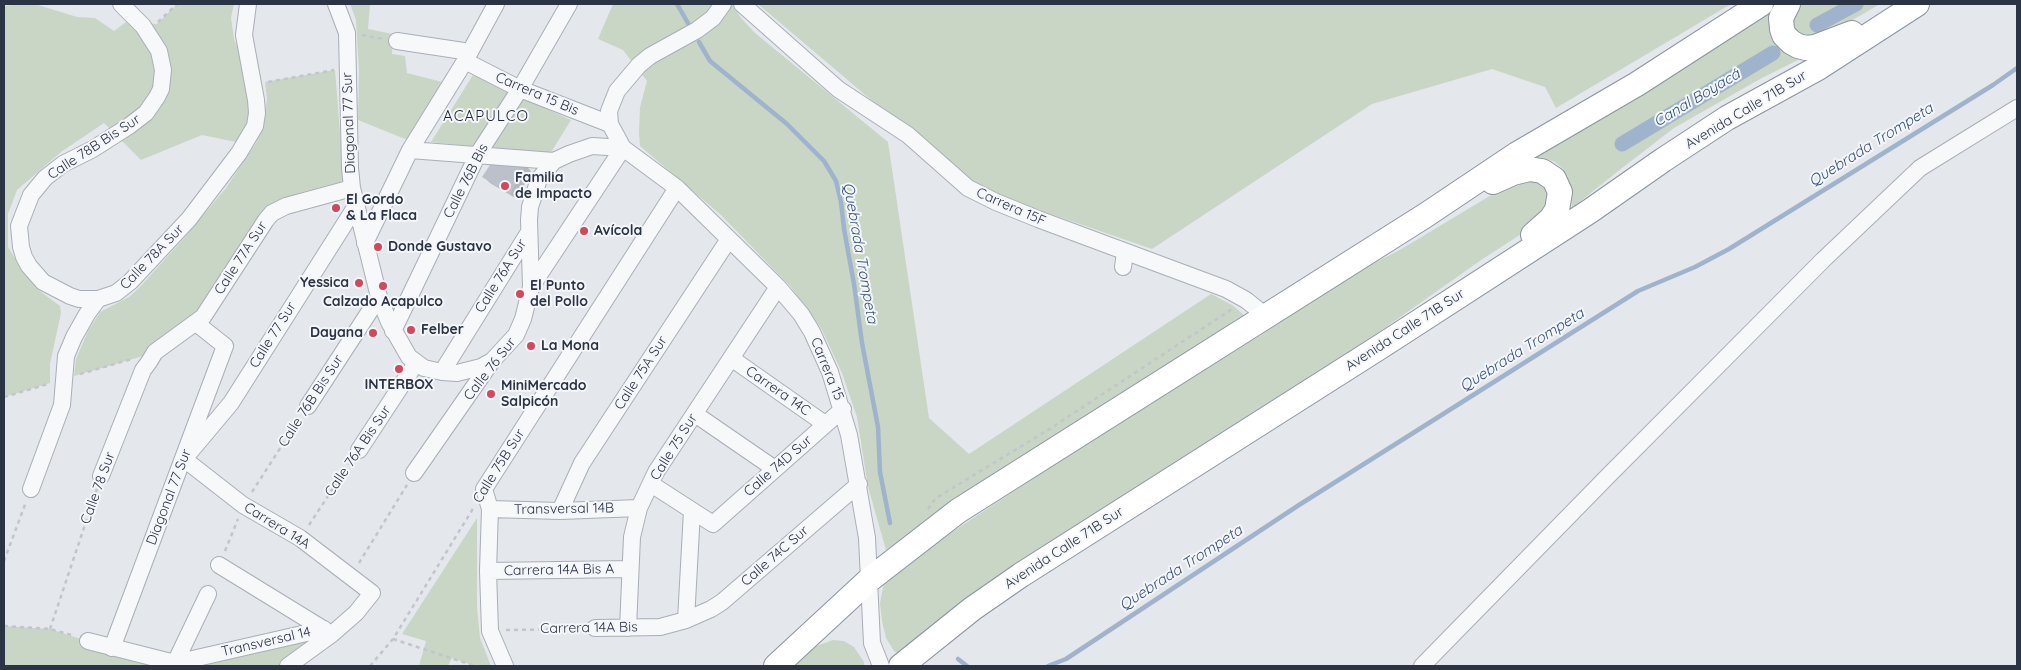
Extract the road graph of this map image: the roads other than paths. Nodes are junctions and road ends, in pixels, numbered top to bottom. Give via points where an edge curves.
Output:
1 (121, 4) edge
2 (248, 4) edge
3 (336, 4) edge
4 (496, 4) edge
5 (569, 4) edge
6 (723, 4) edge
7 (742, 4) edge
8 (1761, 4) edge
9 (1788, 4) edge
10 (1915, 5) edge
11 (397, 41) road end
12 (467, 57) junction
13 (520, 89) junction
14 (2017, 108) edge
15 (610, 124) junction
16 (623, 148) junction
17 (410, 150) junction
18 (478, 154) junction
19 (554, 160) junction
20 (352, 188) junction
21 (677, 188) junction
22 (356, 206) junction
23 (1426, 214) junction
24 (529, 232) junction
25 (730, 239) junction
26 (365, 243) junction
27 (531, 287) junction
28 (778, 287) junction
29 (1460, 294) junction
30 (379, 297) junction
31 (98, 299) junction
32 (1266, 316) junction
33 (196, 323) junction
34 (393, 331) junction
35 (155, 352) joint
36 (731, 358) junction
37 (492, 361) junction
38 (416, 363) junction
39 (442, 372) junction
40 (308, 406) road end
41 (843, 409) junction
42 (695, 414) junction
43 (825, 424) junction
44 (359, 450) road end
45 (184, 459) junction
46 (775, 469) junction
47 (414, 473) road end
48 (101, 476) road end
49 (651, 484) junction
50 (859, 484) junction
51 (31, 489) road end
52 (639, 508) junction
53 (490, 509) junction
54 (692, 511) junction
55 (560, 512) junction
56 (219, 565) dead end
57 (630, 569) junction
58 (488, 570) junction
59 (870, 580) junction
60 (208, 594) dead end
61 (686, 620) junction
62 (595, 628) road end
63 (628, 628) junction
64 (328, 632) junction
65 (88, 640) road end
66 (112, 648) junction
67 (175, 663) junction
68 (288, 666) edge
69 (505, 666) edge
70 (776, 666) edge
71 (882, 666) edge
72 (901, 666) edge
73 (1422, 666) edge

1 - 31 street, Calle 78B Bis Sur via 147,32 159,52 163,70 161,89 146,113 46,178 31,195 19,226 21,247 36,274 52,288 70,296
2 - 31 street, Calle 78A Sur via 244,35 254,84 255,126 190,219 130,282 116,293
3 - 20 street, Diagonal 77 Sur via 346,33
4 - 12 street
5 - 13 street, Calle 76B Bis
6 - 15 street via 713,18 697,30 639,65 617,91 609,111
7 - 32 street, Carrera 15F via 838,89 908,135 968,188 1124,259 1226,289
8 - 23 highway via 1637,84 1524,149
9 - 10 highway via 1781,18 1784,35 1806,48 1822,45
10 - 29 highway, Avenida Calle 71B Sur via 1818,68 1727,118
11 - 12 street, Carrera 15 Bis
12 - 13 street, Carrera 15 Bis
12 - 17 street
13 - 15 street, Carrera 15 Bis
13 - 18 street, Calle 76B Bis
14 - 73 street via 1920,168 1906,181 1608,475
15 - 16 street
16 - 19 street via 592,146
16 - 21 street, Carrera 15
16 - 27 street, Calle 76 Sur
17 - 18 street
17 - 26 street
18 - 19 street
18 - 34 street, Calle 76B Bis
19 - 24 street, Calle 76A Sur via 539,179 534,193
20 - 22 street, Diagonal 77 Sur
20 - 33 street, Calle 77A Sur via 272,213
21 - 25 street, Carrera 15
21 - 53 street, Calle 75B Sur via 484,489
22 - 26 street, Diagonal 77 Sur
22 - 45 street, Calle 77 Sur via 231,403
23 - 29 highway via 1513,173 1529,169 1549,174 1558,186 1560,200 1551,219
23 - 32 highway
24 - 27 street
24 - 39 street, Calle 76A Sur
25 - 28 street, Carrera 15
25 - 55 street, Calle 75A Sur via 582,463
26 - 30 street, Diagonal 77 Sur
27 - 37 street, Calle 76 Sur via 516,335
28 - 36 street, Calle 75 Sur
28 - 41 street, Carrera 15 via 812,332
29 - 72 highway, Avenida Calle 71B Sur via 1021,575 965,614
30 - 34 street, Diagonal 77 Sur
30 - 40 street, Calle 76B Bis Sur
31 - 51 street via 74,336 66,356 62,405
32 - 59 highway via 958,511
33 - 35 street, Calle 77A Sur
33 - 45 street, Diagonal 77 Sur via 225,346
34 - 38 street, Diagonal 77 Sur
35 - 48 street, Calle 78 Sur via 143,370
36 - 42 street, Calle 75 Sur
36 - 43 street, Carrera 14C
37 - 39 street via 468,371
37 - 47 street, Calle 76 Sur
38 - 39 street
38 - 44 street, Calle 76A Bis Sur
41 - 43 street, Calle 74D Sur
41 - 50 street, Carrera 15
42 - 46 street
42 - 49 street, Calle 75 Sur
43 - 46 street, Calle 74D Sur
45 - 64 street, Carrera 14A via 243,505 300,538 372,592 356,613
45 - 66 street, Diagonal 77 Sur
46 - 54 street, Calle 74D Sur via 713,524
49 - 52 street, Calle 75 Sur
49 - 54 street
50 - 59 street, Carrera 15
50 - 61 street, Calle 74C Sur via 722,602
52 - 55 street, Transversal 14B
52 - 57 street, Calle 75 Sur via 632,537
53 - 55 street, Transversal 14B
53 - 58 street
54 - 61 street
56 - 64 street
57 - 58 street, Carrera 14A Bis A
57 - 63 street, Calle 75 Sur
58 - 69 street via 490,631
59 - 70 highway
59 - 71 street, Carrera 15 via 872,643
60 - 67 street
61 - 63 street, Carrera 14A Bis via 660,627
62 - 63 street, Carrera 14A Bis
64 - 67 street, Transversal 14
64 - 68 street
65 - 66 street, Transversal 14
66 - 67 street, Transversal 14

